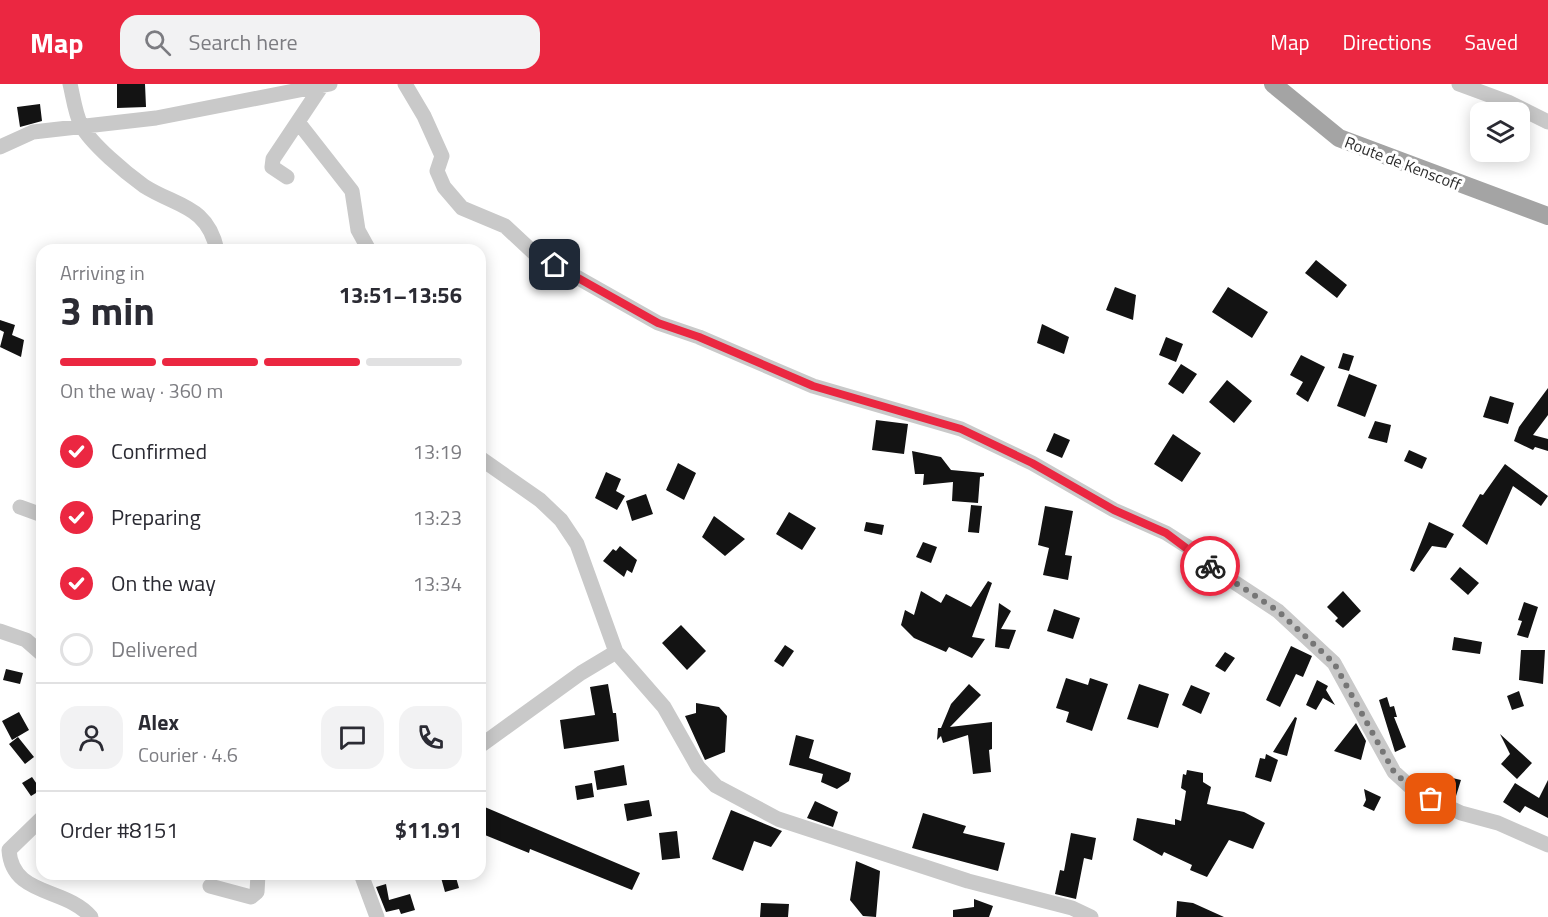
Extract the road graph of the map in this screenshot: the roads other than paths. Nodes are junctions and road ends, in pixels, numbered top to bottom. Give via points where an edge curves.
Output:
1 (70, 84) edge
2 (405, 84) edge
3 (1273, 84) edge
4 (1459, 84) edge
5 (326, 85) edge
6 (298, 122) junction
7 (1548, 122) edge
8 (81, 125) junction
9 (0, 147) edge
10 (287, 177) dead end
11 (1548, 216) edge
12 (216, 244) edge
13 (366, 244) edge
14 (486, 462) edge
15 (20, 507) dead end
16 (36, 513) edge
17 (0, 631) edge
18 (36, 649) edge
19 (616, 652) junction
20 (486, 742) edge
21 (36, 824) edge
22 (1548, 845) edge
23 (258, 880) edge
24 (363, 880) edge
25 (210, 886) dead end
26 (91, 917) edge
27 (376, 917) edge
28 (1091, 917) edge

1 - 8 street
2 - 22 street via 442,156 437,171 444,187 462,208 505,226 534,253 658,323 813,386 961,429 1032,463 1114,510 1166,533 1278,611 1334,663 1394,772 1416,792
3 - 11 main road, Route de Kenscoff via 1339,138
4 - 7 street
5 - 6 street
5 - 8 street via 156,118
6 - 10 street via 278,149 272,167
6 - 13 street via 352,191 358,230
8 - 9 street via 33,132
8 - 12 street via 108,155 145,186 178,201 203,219 213,232
14 - 19 street via 540,500 561,520 577,544
15 - 16 street
17 - 18 street via 26,640
19 - 20 street
19 - 28 street via 664,707 698,767 716,786 778,819
21 - 26 street via 9,850 13,867 35,890 74,902
23 - 25 street via 257,892 251,897
24 - 27 street

